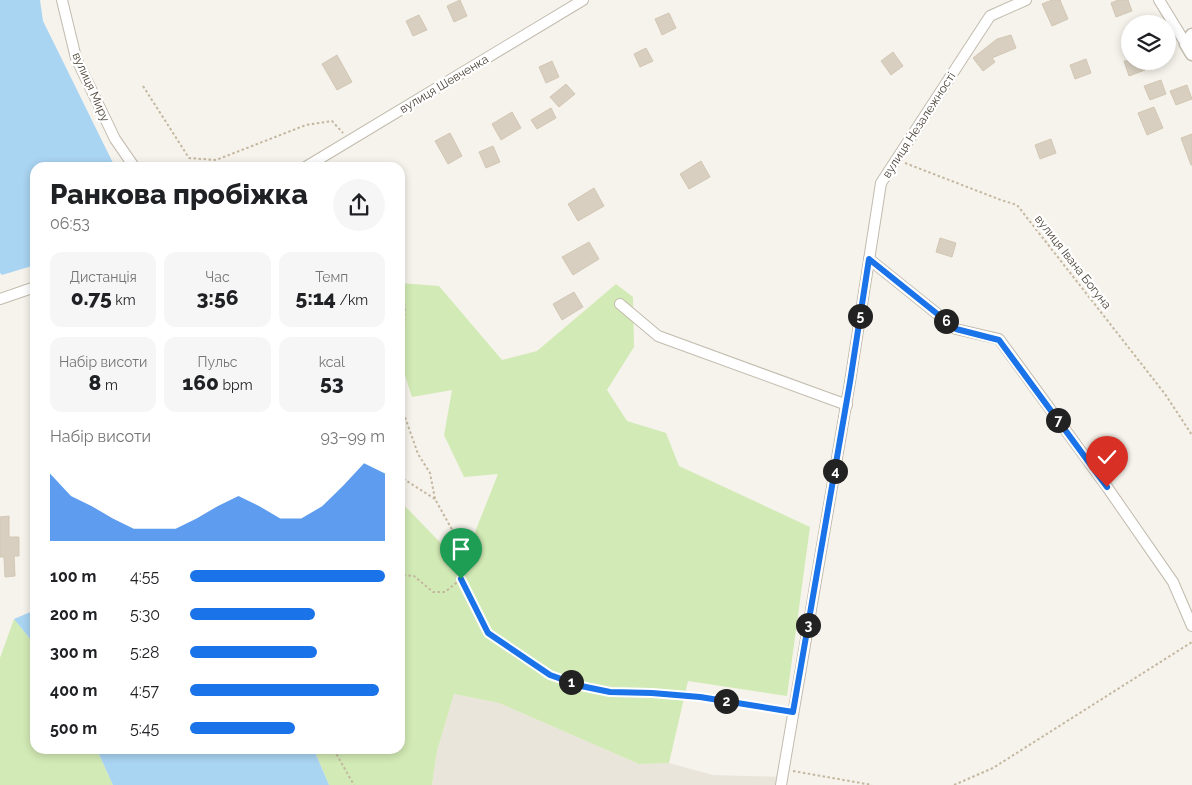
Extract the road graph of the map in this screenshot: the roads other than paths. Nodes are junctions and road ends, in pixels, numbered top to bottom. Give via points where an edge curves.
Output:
1 (62, 0) edge
2 (583, 0) edge
3 (1026, 0) edge
4 (1159, 0) edge
5 (1190, 44) edge
6 (131, 162) edge
7 (314, 162) edge
8 (869, 259) junction
9 (30, 289) edge
10 (0, 299) edge
11 (620, 304) dead end
12 (847, 405) junction
13 (1192, 626) edge
14 (780, 785) edge

1 - 6 street, вулиця Миру via 76,58 115,139
2 - 7 street, вулиця Шевченка
3 - 8 street, вулиця Незалежності via 990,16 880,183
4 - 5 street
8 - 12 street, вулиця Незалежності
8 - 13 street via 956,329 999,340 1173,582
9 - 10 street
11 - 12 street via 658,336
12 - 14 street, вулиця Незалежності

